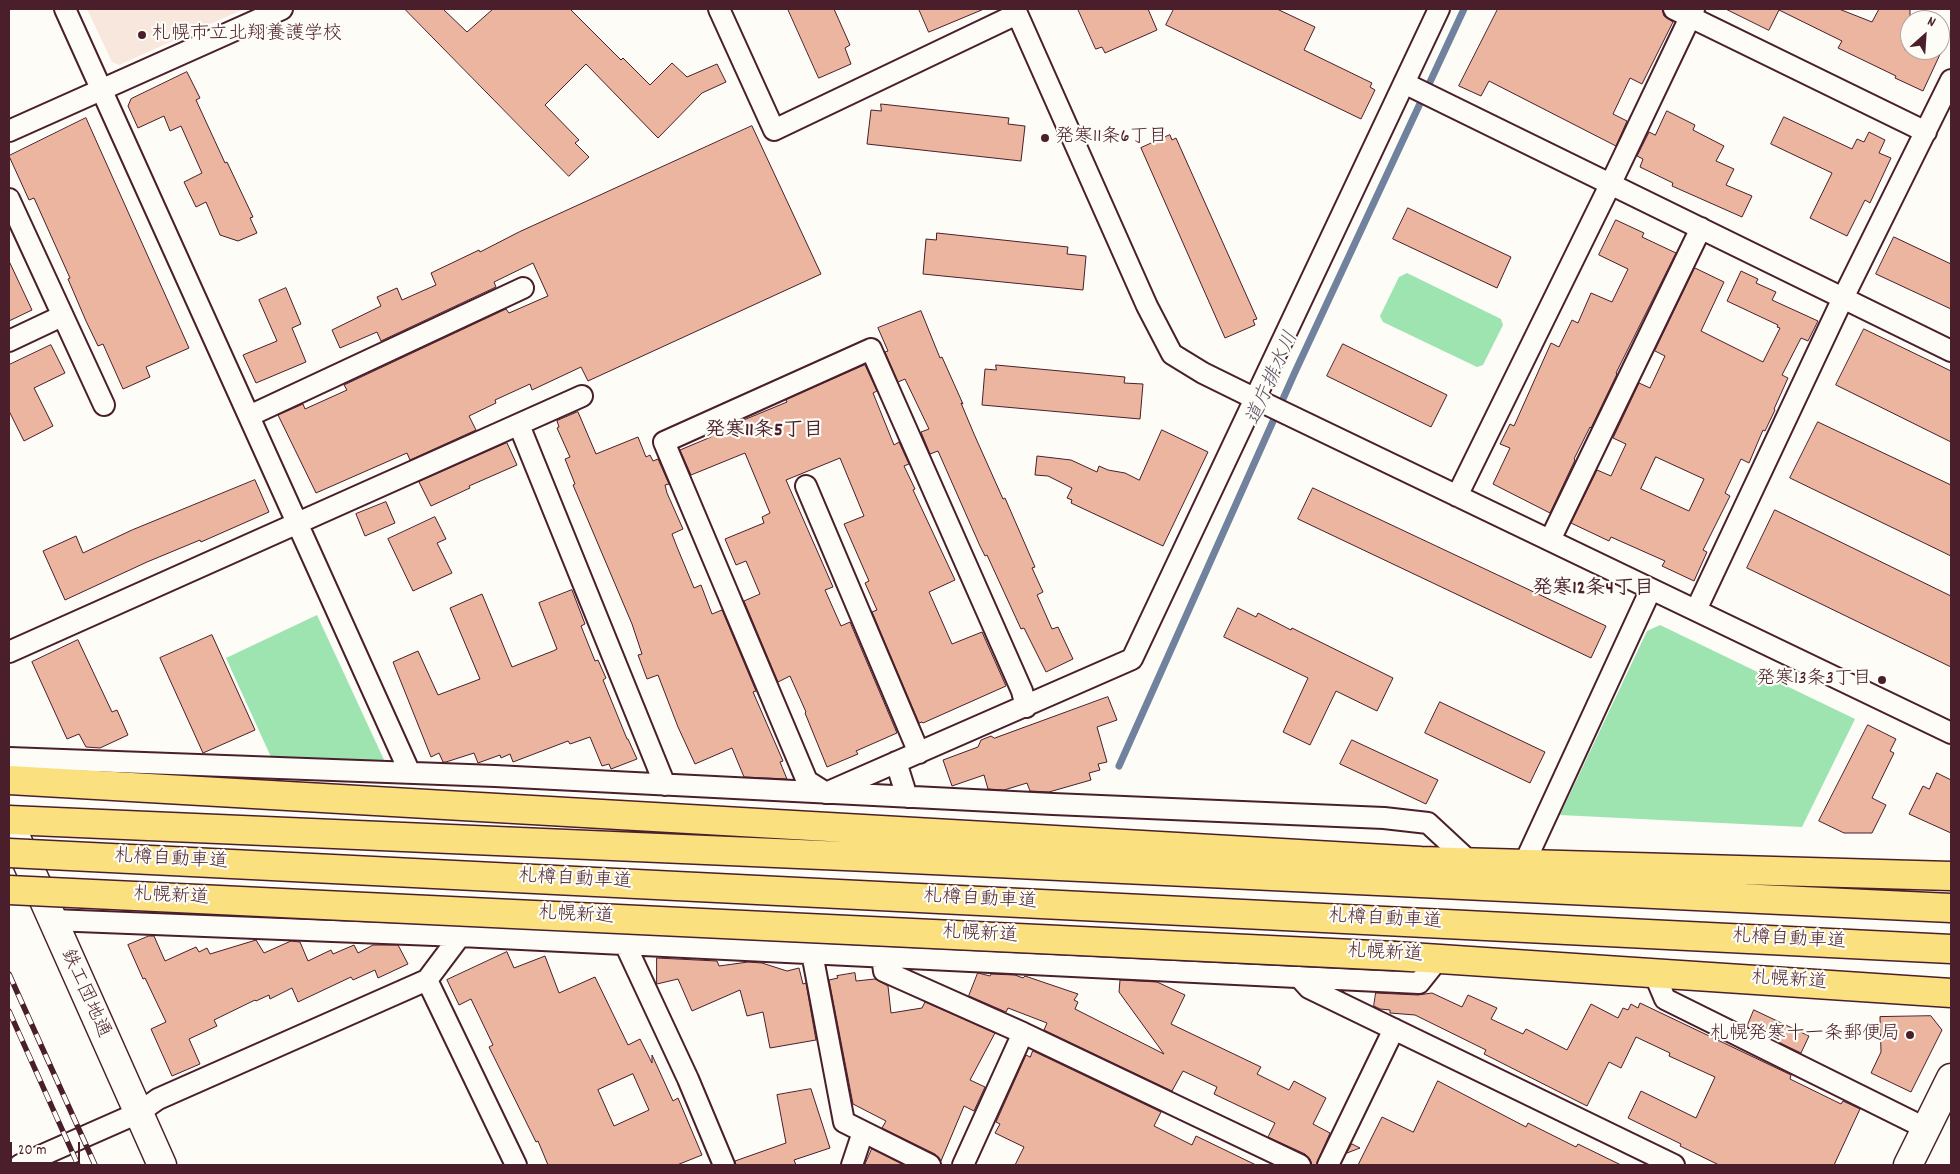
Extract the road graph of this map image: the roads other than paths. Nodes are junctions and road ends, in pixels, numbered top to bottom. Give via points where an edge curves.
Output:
1 (65, 9) edge
2 (282, 9) edge
3 (719, 9) edge
4 (1439, 9) edge
5 (1686, 11) edge
6 (1016, 12) edge
7 (1951, 80) edge
8 (1409, 85) junction
9 (102, 89) junction
10 (9, 131) edge
11 (1926, 132) junction
12 (1611, 183) junction
13 (9, 199) edge
14 (1701, 228) junction
15 (523, 288) dead end
16 (1843, 298) junction
17 (62, 316) junction
18 (9, 341) edge
19 (1951, 351) edge
20 (582, 396) dead end
21 (1259, 401) junction
22 (104, 405) dead end
23 (249, 416) junction
24 (520, 425) junction
25 (806, 486) dead end
26 (1457, 496) junction
27 (298, 525) junction
28 (1550, 540) junction
29 (1651, 589) junction
30 (1696, 610) junction
31 (9, 652) edge
32 (1026, 707) junction
33 (1951, 733) edge
34 (919, 753) junction
35 (9, 758) edge
36 (896, 762) junction
37 (410, 773) junction
38 (9, 780) edge
39 (665, 785) junction
40 (826, 793) junction
41 (907, 797) junction
42 (9, 821) edge
43 (9, 854) edge
44 (1470, 862) junction
45 (1524, 864) junction
46 (1951, 876) edge
47 (9, 890) edge
48 (1951, 908) edge
49 (52, 920) junction
50 (460, 936) junction
51 (625, 944) junction
52 (1951, 949) edge
53 (812, 953) junction
54 (882, 957) junction
55 (1439, 958) junction
56 (1654, 973) junction
57 (1299, 977) junction
58 (427, 980) junction
59 (1951, 993) edge
60 (1394, 1029) junction
61 (1023, 1033) junction
62 (1951, 1078) edge
63 (138, 1113) junction
64 (1927, 1130) junction
65 (863, 1132) junction
66 (9, 1152) edge
67 (15, 1165) edge
68 (20, 1165) edge
69 (162, 1165) edge
70 (516, 1165) edge
71 (724, 1165) edge
72 (852, 1165) edge
73 (930, 1165) edge
74 (963, 1165) edge
75 (1300, 1165) edge
76 (1328, 1165) edge
77 (1674, 1165) edge
78 (1908, 1165) edge

1 - 9 street
2 - 9 street
3 - 6 street via 774,130
4 - 8 street
5 - 11 street
5 - 12 street
6 - 21 street via 1147,306 1172,354
7 - 11 street
8 - 12 street
8 - 21 street
9 - 10 street
9 - 23 street
11 - 16 street
12 - 14 street
12 - 26 street
13 - 17 street
14 - 16 street
14 - 28 street
15 - 23 street
16 - 19 street
16 - 30 street
17 - 18 street
17 - 22 street
20 - 24 street
21 - 26 street
21 - 32 street via 1132,659
23 - 27 street
24 - 27 street
24 - 39 street
25 - 34 street
26 - 28 street
27 - 31 street
27 - 37 street
28 - 29 street
29 - 30 street
29 - 45 street
30 - 33 street
32 - 34 street
32 - 40 street via 1022,691 871,348 664,442 807,782
34 - 36 street
35 - 37 street
36 - 40 street
36 - 41 street
37 - 39 street
38 - 44 highway
39 - 40 street
40 - 41 street
41 - 44 street via 1384,818 1428,823
42 - 48 highway, 札樽自動車道
42 - 49 street, 鉄工団地通
43 - 52 highway, 札樽自動車道, bridge
44 - 45 highway
45 - 46 highway
47 - 55 highway, 札幌新道, bridge
49 - 50 street
49 - 63 street, 鉄工団地通
50 - 51 street
50 - 58 street
51 - 53 street
51 - 71 street
53 - 54 street
53 - 65 street via 844,1122
54 - 57 street
54 - 61 street via 884,971
55 - 56 highway, 札幌新道
55 - 57 street via 1419,983
56 - 59 highway, 札幌新道
56 - 64 street via 1665,999
57 - 60 street via 1309,988
58 - 63 street via 158,1099
58 - 70 street
60 - 76 street
60 - 77 street
61 - 74 street
61 - 75 street
62 - 64 street
63 - 68 street
63 - 69 street, 鉄工団地通
64 - 78 street
65 - 72 street
65 - 73 street
66 - 67 street

